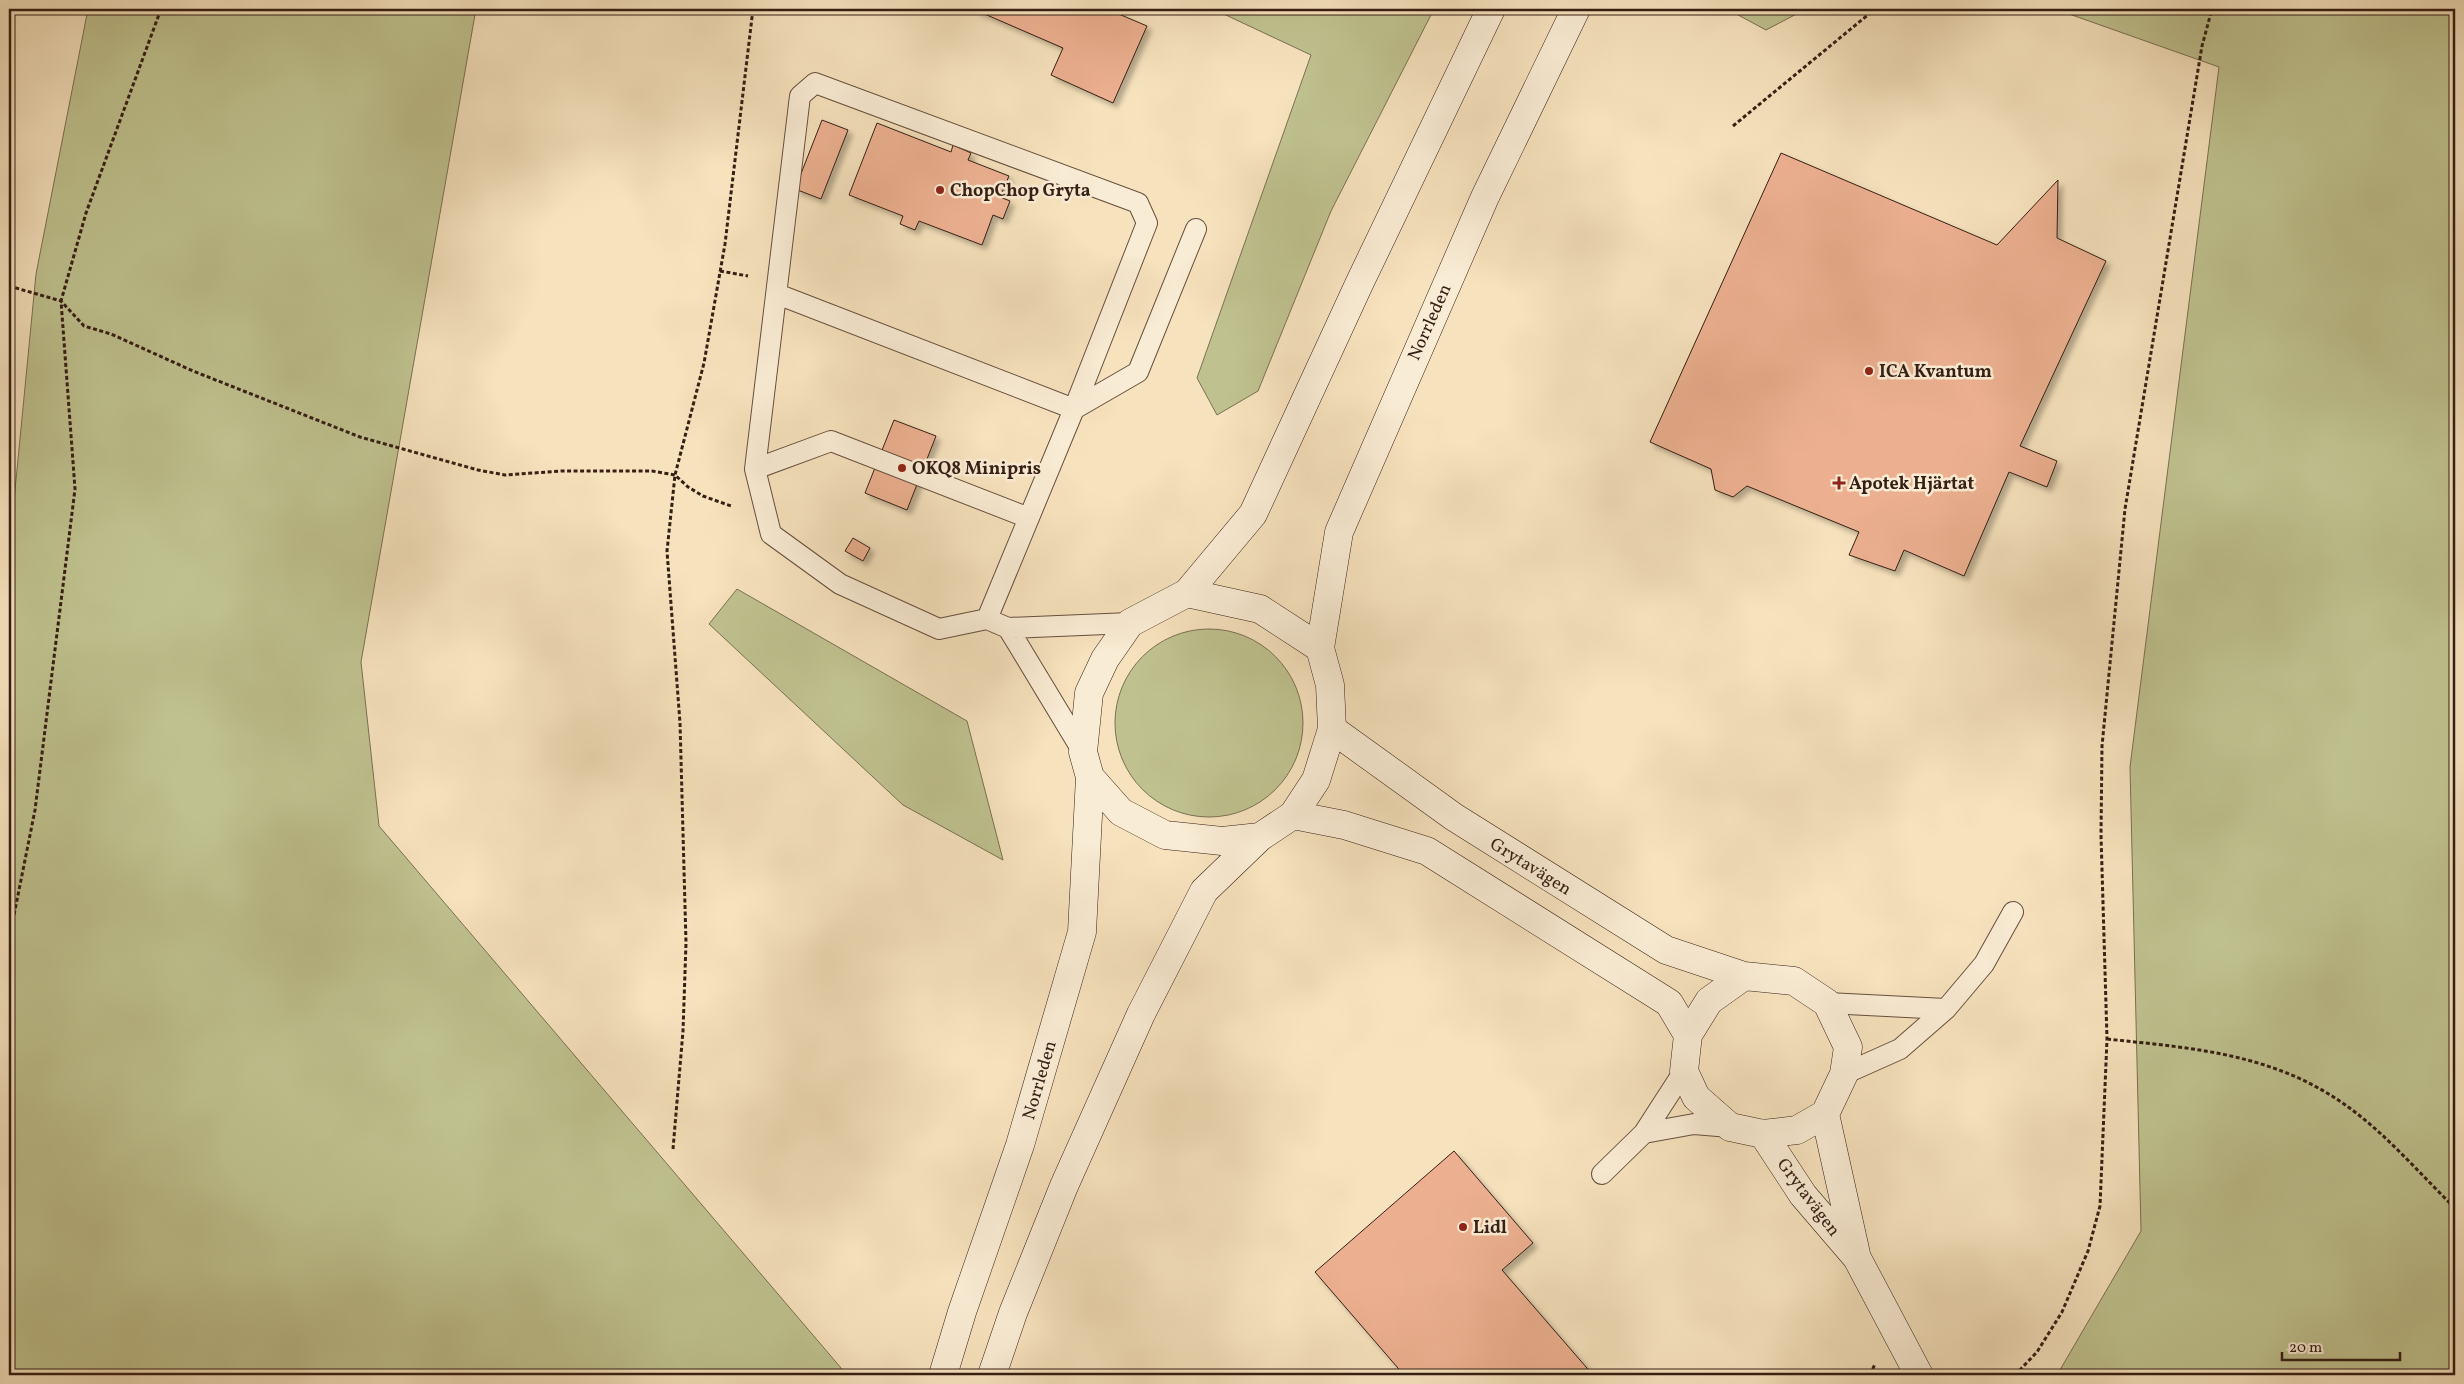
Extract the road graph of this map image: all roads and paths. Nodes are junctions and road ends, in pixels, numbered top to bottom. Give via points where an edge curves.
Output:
1 (160, 9) edge
2 (754, 9) edge
3 (1491, 9) edge
4 (1576, 9) edge
5 (1875, 9) edge
6 (2212, 9) edge
7 (1733, 126) dead end
8 (1196, 228) dead end
9 (9, 286) edge
10 (777, 294) junction
11 (61, 301) junction
12 (1074, 409) junction
13 (755, 469) junction
14 (675, 474) junction
15 (765, 509) junction
16 (1029, 518) junction
17 (1188, 593) junction
18 (987, 619) junction
19 (1130, 623) junction
20 (1008, 628) junction
21 (1320, 648) junction
22 (1332, 729) junction
23 (1087, 764) junction
24 (1293, 815) junction
25 (1260, 837) junction
26 (2012, 912) dead end
27 (9, 940) edge
28 (1744, 976) junction
29 (1827, 1003) junction
30 (1946, 1009) junction
31 (1688, 1035) junction
32 (2106, 1039) junction
33 (1684, 1070) junction
34 (1844, 1074) junction
35 (1825, 1114) junction
36 (1730, 1126) junction
37 (1644, 1133) junction
38 (1763, 1134) junction
39 (673, 1149) dead end
40 (1602, 1174) dead end
41 (2455, 1208) edge
42 (1857, 1258) junction
43 (943, 1375) edge
44 (992, 1375) edge
45 (1918, 1375) edge
46 (2015, 1375) edge

1 - 11 path via 86,213
2 - 14 path via 725,244 704,363
3 - 17 main road via 1253,514
4 - 21 main road, Norrleden via 1485,197 1339,532
5 - 7 path
6 - 32 path via 2202,46 2125,509 2102,746
8 - 12 lane via 1138,372
9 - 11 path
10 - 12 lane
10 - 12 lane via 800,96 815,83 1138,203 1147,223
10 - 13 lane
11 - 14 path via 84,326 111,334 277,406 360,437 505,475 561,471
11 - 27 path via 75,489 35,810
12 - 16 lane
13 - 15 lane
13 - 16 lane via 832,441
14 - 15 path via 703,496 752,512
14 - 39 path via 667,551 680,723 686,943 683,1031
15 - 18 lane via 771,534 840,584 939,629
16 - 18 lane
17 - 19 main road
17 - 21 main road via 1260,609
18 - 20 lane
19 - 20 lane
19 - 23 main road, Norrleden via 1105,659 1089,693
20 - 23 lane
21 - 22 main road via 1330,685
22 - 24 main road via 1316,780
22 - 28 main road, Grytavägen via 1454,817 1666,950
23 - 25 main road via 1122,812 1165,835 1222,841
23 - 43 main road, Norrleden via 1082,932 1020,1144
24 - 25 main road
24 - 31 main road via 1344,825 1427,851 1669,1003
25 - 44 main road via 1204,890 1141,1014 1064,1186
26 - 30 lane via 1984,964
28 - 29 main road via 1794,981
28 - 31 main road via 1709,1001
29 - 30 lane
29 - 34 main road via 1848,1047
30 - 34 lane via 1900,1049
31 - 33 main road
32 - 41 path via 2208,1050 2263,1064 2312,1085 2361,1116
32 - 46 path via 2100,1206 2088,1251 2062,1312 2037,1352
33 - 36 main road via 1696,1097
33 - 37 lane
34 - 35 main road
35 - 38 main road via 1797,1130
35 - 42 main road, Grytavägen
36 - 37 lane via 1694,1124
36 - 38 main road
37 - 40 lane
38 - 42 main road, Grytavägen via 1803,1195
42 - 45 main road, Grytavägen

